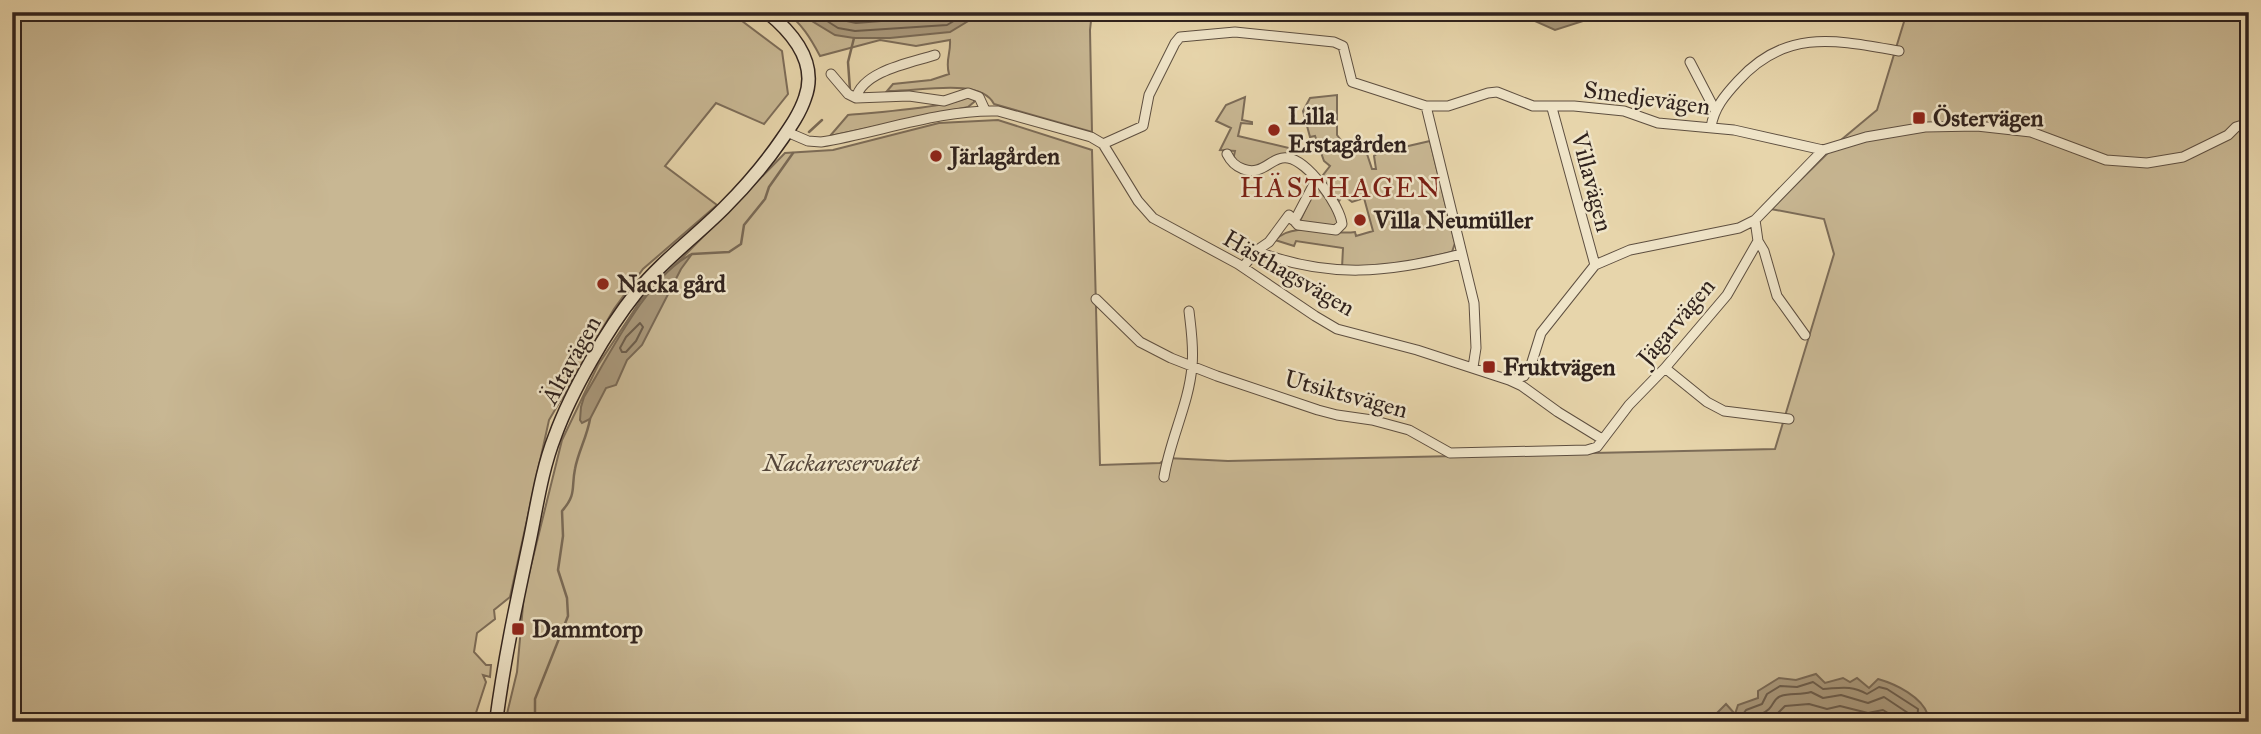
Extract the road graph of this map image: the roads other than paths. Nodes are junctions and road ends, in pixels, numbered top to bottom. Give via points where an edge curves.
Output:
1 (768, 12) edge
2 (1899, 51) dead end
3 (935, 55) dead end
4 (1690, 62) dead end
5 (831, 74) dead end
6 (856, 98) junction
7 (1426, 106) junction
8 (1552, 108) junction
9 (985, 110) junction
10 (1715, 110) junction
11 (2249, 123) edge
12 (1711, 127) junction
13 (787, 132) junction
14 (1103, 144) junction
15 (1823, 150) junction
16 (1227, 154) dead end
17 (1316, 180) junction
18 (1291, 218) junction
19 (1755, 220) junction
20 (1758, 242) junction
21 (1256, 251) junction
22 (1461, 254) junction
23 (1595, 265) junction
24 (1243, 267) junction
25 (1096, 299) dead end
26 (1189, 311) dead end
27 (1805, 335) dead end
28 (1192, 366) junction
29 (1473, 367) junction
30 (1665, 368) junction
31 (1509, 380) junction
32 (1789, 419) dead end
33 (1602, 439) junction
34 (1164, 477) dead end
35 (496, 722) edge

1 - 13 main road, Ältavägen via 792,35 808,68 805,100
2 - 10 street via 1823,40 1776,50 1751,66
3 - 6 street via 872,76 858,89
4 - 10 street
5 - 6 street
6 - 9 street via 909,96 944,102 968,93 979,97
7 - 8 street, Smedjevägen via 1448,106 1497,92 1524,104
7 - 14 street, Smedjevägen via 1352,82 1343,46 1334,42 1235,32 1193,34 1175,43 1149,95 1143,126
7 - 22 street
8 - 12 street, Smedjevägen via 1623,111 1658,123
8 - 23 street, Villavägen
9 - 13 street via 821,142
9 - 14 street via 1077,132
10 - 12 street
11 - 15 street via 2183,158 2147,163 2106,160 2031,132 1976,126 1925,127
12 - 15 street, Smedjevägen
13 - 35 main road, Ältavägen via 724,208 634,296 568,404 545,469
14 - 24 street, Hästhagsvägen via 1153,218
15 - 19 street
16 - 17 street via 1236,166 1248,171 1288,158 1303,165
17 - 18 street via 1297,216
17 - 18 street via 1342,224 1336,230 1321,230 1298,225
18 - 21 street
19 - 20 street
19 - 23 street via 1739,228 1630,250
20 - 27 street via 1782,306
20 - 30 street, Jägarvägen via 1727,295
21 - 22 street via 1316,267 1361,272
21 - 24 street
22 - 29 street via 1474,303
23 - 31 street via 1541,333 1524,376
24 - 29 street, Hästhagsvägen via 1337,329
25 - 28 street, Utsiktsvägen via 1140,342
26 - 28 street
28 - 33 street, Utsiktsvägen via 1318,410 1402,427 1444,452 1587,450
28 - 34 street
29 - 31 street, Hästhagsvägen
30 - 32 street via 1724,411
30 - 33 street, Jägarvägen
31 - 33 street, Hästhagsvägen

